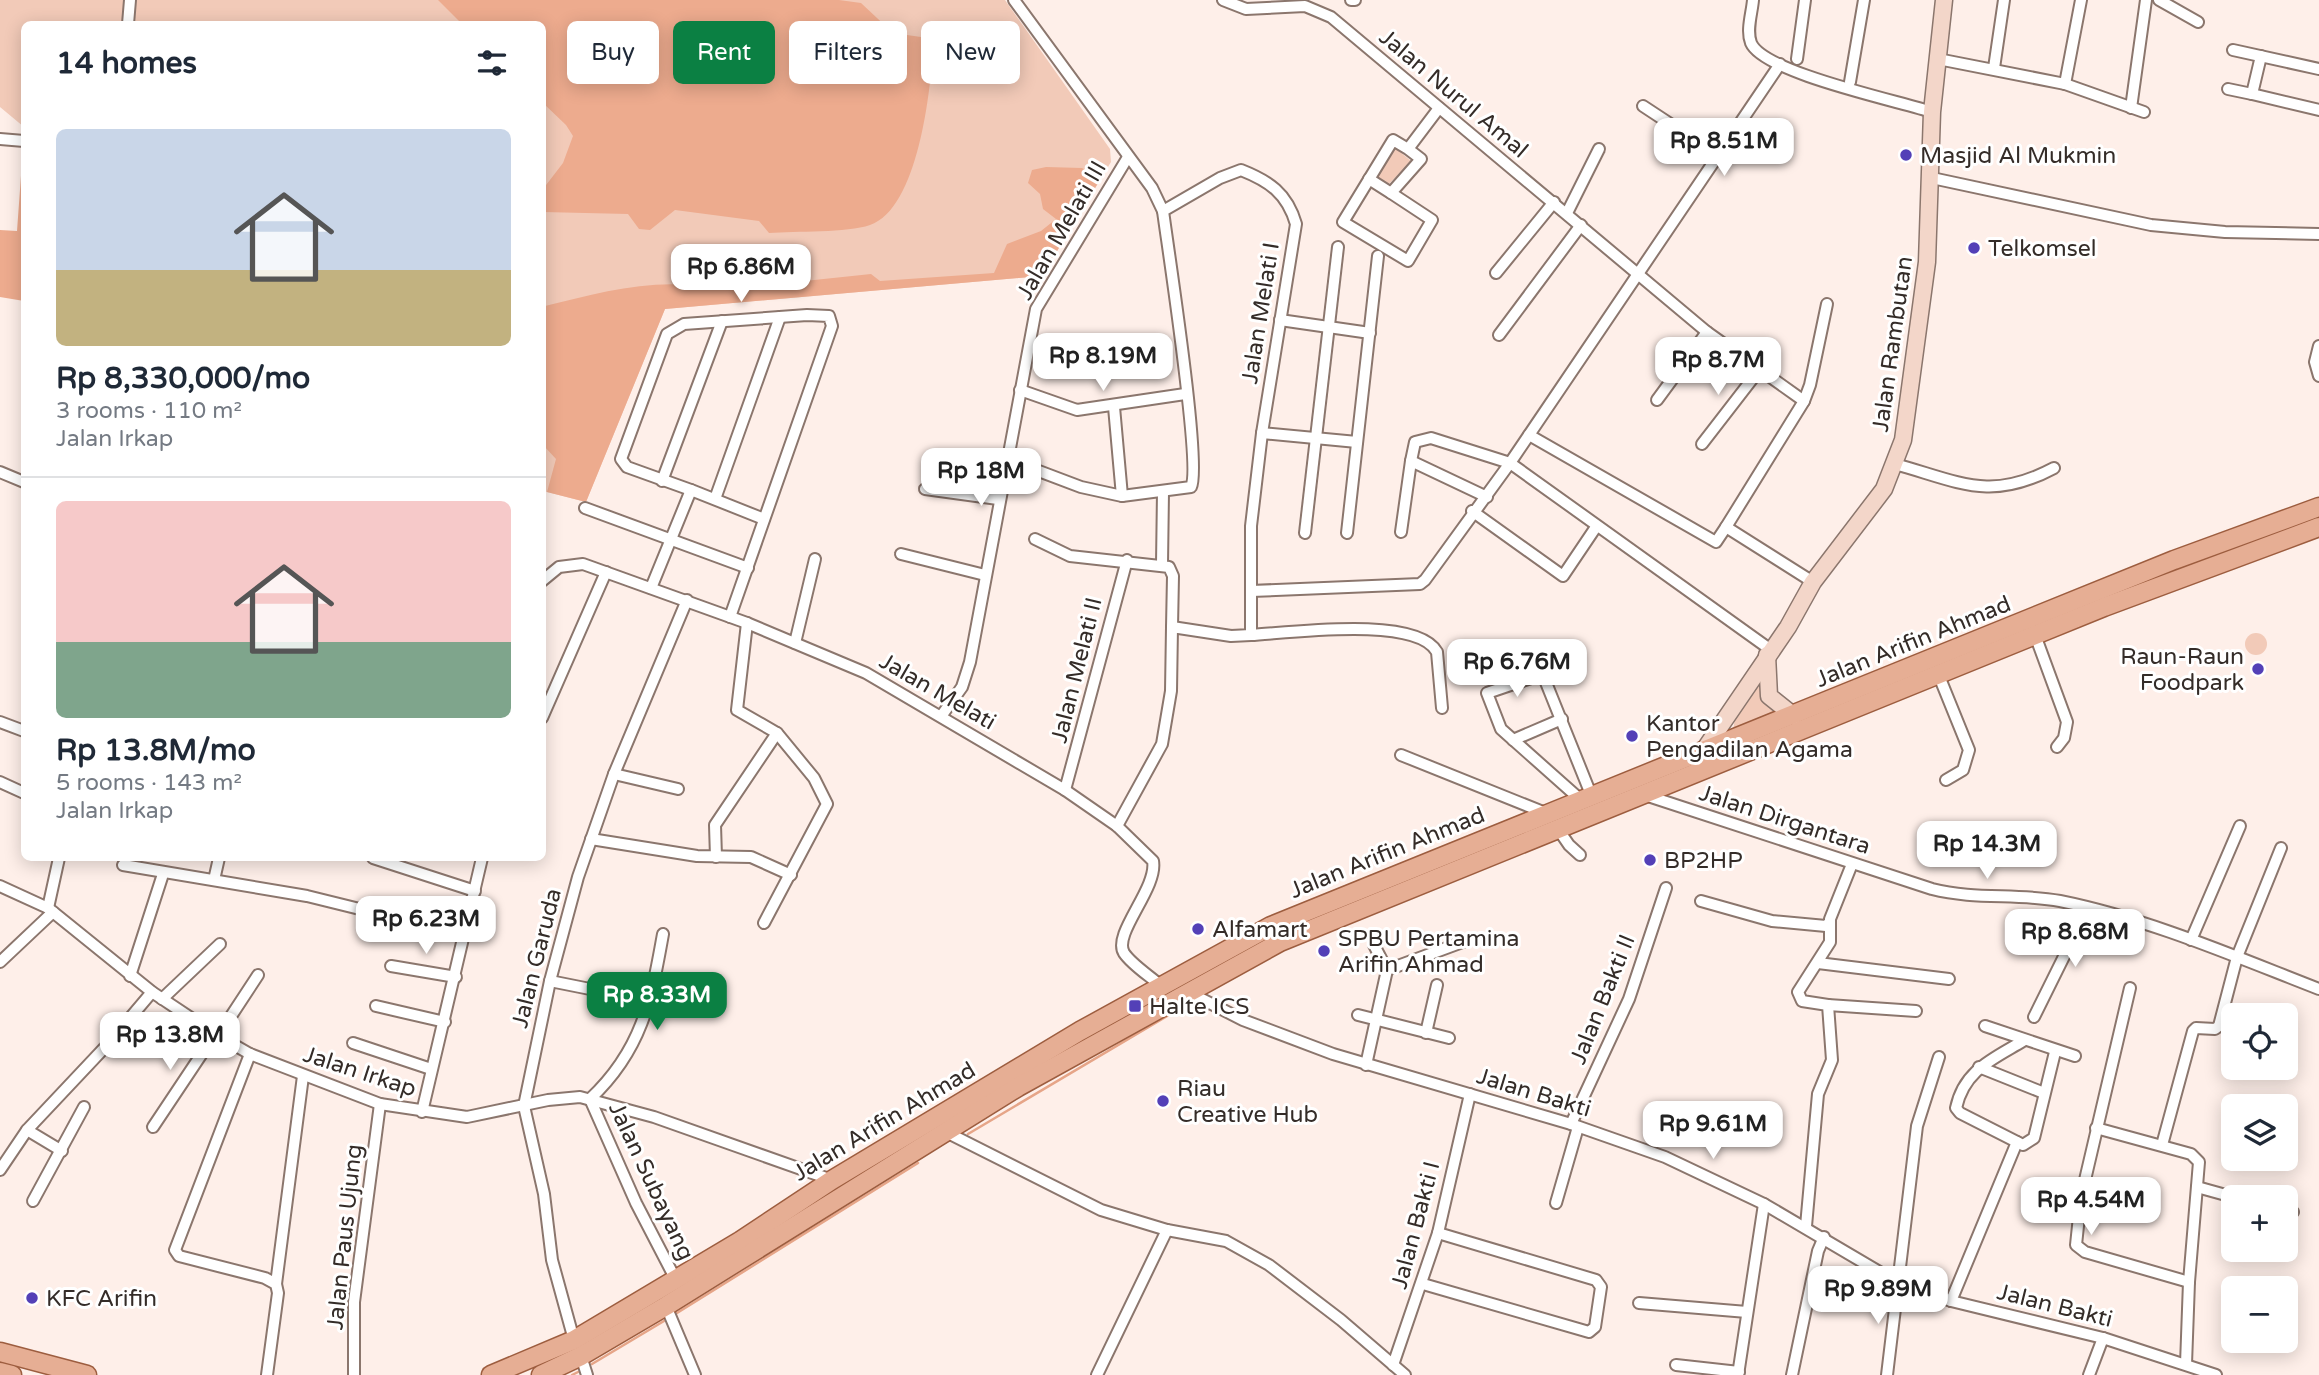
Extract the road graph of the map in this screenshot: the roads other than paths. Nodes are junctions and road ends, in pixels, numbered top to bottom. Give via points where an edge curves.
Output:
1 (130, 0) edge
2 (1014, 0) edge
3 (1223, 0) edge
4 (1754, 0) edge
5 (1805, 0) edge
6 (1864, 0) edge
7 (1944, 0) edge
8 (2004, 0) edge
9 (2081, 0) edge
10 (2146, 0) edge
11 (2159, 0) edge
12 (128, 21) edge
13 (2198, 22) dead end
14 (2233, 50) dead end
15 (2261, 56) junction
16 (1797, 59) dead end
17 (1938, 59) junction
18 (1780, 64) junction
19 (1994, 68) junction
20 (2319, 69) edge
21 (1850, 82) dead end
22 (2065, 84) junction
23 (2228, 89) dead end
24 (2252, 94) junction
25 (1643, 106) dead end
26 (1439, 108) junction
27 (2131, 108) junction
28 (2319, 110) edge
29 (1932, 112) junction
30 (2144, 112) dead end
31 (0, 139) edge
32 (21, 141) edge
33 (1408, 149) junction
34 (1599, 149) dead end
35 (1719, 156) junction
36 (1128, 157) junction
37 (1932, 178) junction
38 (1369, 179) junction
39 (1391, 193) junction
40 (1554, 202) junction
41 (1163, 211) junction
42 (1567, 213) junction
43 (1581, 225) junction
44 (2319, 234) edge
45 (1338, 247) dead end
46 (1378, 256) dead end
47 (1638, 272) junction
48 (1496, 273) dead end
49 (1827, 304) dead end
50 (780, 317) junction
51 (1280, 320) junction
52 (722, 321) junction
53 (1327, 329) junction
54 (1707, 332) junction
55 (1370, 334) junction
56 (1499, 335) dead end
57 (2319, 346) edge
58 (1760, 369) junction
59 (2319, 376) edge
60 (1020, 390) junction
61 (1185, 394) junction
62 (1657, 400) dead end
63 (1804, 401) junction
64 (1114, 407) junction
65 (1262, 433) junction
66 (1529, 435) junction
67 (1315, 439) junction
68 (1357, 442) junction
69 (1702, 444) dead end
70 (1007, 458) junction
71 (1411, 461) junction
72 (1510, 463) junction
73 (1895, 464) junction
74 (2054, 468) dead end
75 (0, 472) edge
76 (21, 481) edge
77 (662, 481) junction
78 (925, 489) dead end
79 (691, 490) junction
80 (1163, 492) junction
81 (1122, 496) junction
82 (1487, 498) junction
83 (715, 499) junction
84 (999, 499) junction
85 (2319, 507) edge
86 (585, 508) dead end
87 (1472, 512) junction
88 (764, 519) junction
89 (1596, 527) junction
90 (1726, 527) junction
91 (2319, 527) edge
92 (1401, 532) dead end
93 (1304, 533) dead end
94 (1347, 533) dead end
95 (1035, 539) dead end
96 (670, 541) junction
97 (901, 554) dead end
98 (815, 559) dead end
99 (1127, 561) junction
100 (1162, 564) junction
101 (748, 568) junction
102 (606, 572) junction
103 (985, 575) junction
104 (546, 578) edge
105 (1812, 582) junction
106 (651, 588) junction
107 (1251, 591) junction
108 (2101, 599) junction
109 (687, 600) junction
110 (730, 617) junction
111 (747, 623) junction
112 (1172, 627) junction
113 (1251, 635) junction
114 (2035, 635) junction
115 (794, 643) junction
116 (1769, 653) junction
117 (1939, 676) junction
118 (1442, 708) dead end
119 (546, 709) edge
120 (942, 715) junction
121 (1794, 716) junction
122 (1562, 719) junction
123 (0, 722) edge
124 (21, 731) edge
125 (777, 733) junction
126 (1513, 740) junction
127 (2057, 747) dead end
128 (1702, 754) junction
129 (1401, 755) dead end
130 (614, 774) junction
131 (1945, 780) dead end
132 (0, 782) edge
133 (678, 789) dead end
134 (1066, 790) junction
135 (21, 792) edge
136 (1645, 795) junction
137 (1587, 799) junction
138 (1553, 822) junction
139 (1117, 826) junction
140 (2240, 826) dead end
141 (591, 839) junction
142 (2281, 848) dead end
143 (1580, 855) dead end
144 (716, 857) junction
145 (59, 861) edge
146 (218, 861) edge
147 (382, 861) edge
148 (481, 861) edge
149 (1453, 861) junction
150 (1852, 863) junction
151 (123, 865) dead end
152 (163, 874) junction
153 (791, 875) junction
154 (214, 880) junction
155 (0, 886) edge
156 (1666, 888) dead end
157 (475, 891) junction
158 (1701, 901) dead end
159 (2088, 908) junction
160 (51, 910) junction
161 (764, 923) dead end
162 (1829, 923) junction
163 (663, 934) dead end
164 (465, 935) junction
165 (1468, 940) dead end
166 (2190, 940) junction
167 (220, 944) dead end
168 (1374, 945) dead end
169 (2237, 957) junction
170 (0, 962) edge
171 (1818, 963) junction
172 (391, 966) dead end
173 (1387, 970) junction
174 (258, 975) dead end
175 (130, 976) junction
176 (456, 977) junction
177 (1949, 979) dead end
178 (550, 981) junction
179 (1437, 985) dead end
180 (1161, 986) junction
181 (2130, 988) dead end
182 (2319, 989) edge
183 (152, 992) junction
184 (1188, 992) junction
185 (162, 999) junction
186 (650, 1001) junction
187 (1828, 1005) junction
188 (376, 1006) dead end
189 (1916, 1011) dead end
190 (1358, 1015) dead end
191 (2034, 1017) dead end
192 (1378, 1020) junction
193 (445, 1022) junction
194 (1985, 1026) dead end
195 (1426, 1033) junction
196 (216, 1035) junction
197 (1449, 1038) dead end
198 (2023, 1041) junction
199 (353, 1043) dead end
200 (2056, 1052) junction
201 (250, 1054) junction
202 (2076, 1056) dead end
203 (1939, 1057) dead end
204 (1366, 1065) junction
205 (1979, 1067) junction
206 (431, 1069) junction
207 (303, 1076) junction
208 (2043, 1093) junction
209 (1470, 1094) junction
210 (590, 1100) junction
211 (380, 1104) junction
212 (524, 1105) junction
213 (84, 1107) dead end
214 (422, 1112) junction
215 (1574, 1125) junction
216 (153, 1127) dead end
217 (2096, 1128) junction
218 (27, 1130) junction
219 (946, 1132) junction
220 (2017, 1142) junction
221 (2162, 1145) junction
222 (62, 1151) junction
223 (0, 1170) edge
224 (866, 1170) junction
225 (832, 1180) junction
226 (2197, 1187) junction
227 (2221, 1194) edge
228 (33, 1201) dead end
229 (1556, 1203) dead end
230 (1764, 1204) junction
231 (1806, 1226) junction
232 (1167, 1230) junction
233 (1438, 1233) junction
234 (1824, 1237) junction
235 (676, 1280) junction
236 (1900, 1281) junction
237 (2189, 1282) junction
238 (276, 1283) junction
239 (1423, 1284) junction
240 (1951, 1301) junction
241 (1639, 1303) dead end
242 (666, 1307) junction
243 (1747, 1312) junction
244 (2103, 1338) junction
245 (578, 1348) junction
246 (0, 1352) edge
247 (2186, 1364) junction
248 (1393, 1365) junction
249 (1676, 1365) dead end
250 (0, 1372) edge
251 (69, 1373) edge
252 (1739, 1373) edge
253 (12, 1375) edge
254 (87, 1375) edge
255 (267, 1375) edge
256 (354, 1375) edge
257 (491, 1375) edge
258 (541, 1375) edge
259 (587, 1375) edge
260 (695, 1375) edge
261 (1097, 1375) edge
262 (1405, 1375) edge
263 (1792, 1375) edge
264 (1887, 1375) edge
265 (2089, 1375) edge
266 (2216, 1375) edge

1 - 12 street
2 - 36 street, Jalan Melati III
3 - 26 street, Jalan Nurul Amal via 1246,9 1306,6 1331,17
4 - 18 street via 1749,32 1752,45
5 - 16 street
6 - 21 street
7 - 17 main road, Jalan Rambutan
8 - 19 street
9 - 22 street
10 - 27 street
11 - 13 street
14 - 15 street
15 - 20 street
15 - 24 street
17 - 19 street
17 - 29 main road, Jalan Rambutan
18 - 29 street via 1839,88
18 - 35 street
19 - 22 street
22 - 27 street
23 - 24 street
24 - 28 street
25 - 35 street
26 - 33 street
26 - 40 street, Jalan Nurul Amal
27 - 30 street
29 - 37 main road, Jalan Rambutan
31 - 32 street
33 - 38 street via 1393,140
33 - 39 street via 1421,159
34 - 42 street
35 - 47 street
36 - 41 street
36 - 60 street, Jalan Melati III via 1036,309
37 - 44 street via 2151,225
37 - 73 main road, Jalan Rambutan via 1909,405
38 - 39 street
38 - 39 street via 1343,222 1408,261 1432,220
40 - 42 street, Jalan Nurul Amal
40 - 48 street
41 - 51 street, Jalan Melati I via 1241,170 1276,188 1287,199 1296,224
41 - 61 street
42 - 43 street, Jalan Nurul Amal
43 - 47 street, Jalan Nurul Amal
43 - 56 street
45 - 53 street
46 - 55 street
47 - 54 street, Jalan Nurul Amal
47 - 66 street
49 - 63 street
50 - 52 street
50 - 83 street
50 - 88 street via 827,315 832,326
51 - 53 street
51 - 65 street, Jalan Melati I
52 - 77 street
52 - 77 street via 678,325 661,345 621,459 626,467
53 - 55 street
53 - 67 street
54 - 58 street, Jalan Nurul Amal
54 - 62 street
55 - 68 street
57 - 59 street via 2315,362
58 - 63 street, Jalan Nurul Amal
58 - 69 street
60 - 64 street via 1069,409
60 - 70 street, Jalan Melati III
61 - 64 street
61 - 80 street via 1194,479 1188,489
63 - 90 street
64 - 81 street
65 - 67 street
65 - 107 street, Jalan Melati I via 1251,526
66 - 72 street
66 - 90 street via 1716,542
67 - 68 street
67 - 93 street
68 - 94 street
70 - 81 street via 1081,488
70 - 84 street, Jalan Melati III
71 - 72 street via 1415,442 1426,438
71 - 82 street
71 - 92 street
72 - 82 street
72 - 89 street
73 - 74 street via 1993,488 2028,482
73 - 105 main road, Jalan Rambutan via 1870,510
75 - 76 street
77 - 79 street
78 - 84 street
79 - 83 street
79 - 96 street
80 - 81 street
80 - 100 street
82 - 87 street
83 - 88 street
84 - 103 street, Jalan Melati III
85 - 108 main road, Jalan Arifin Ahmad
86 - 96 street
87 - 89 street via 1563,576
87 - 107 street via 1420,584
88 - 101 street
89 - 116 street
90 - 105 street
91 - 108 main road, Jalan Arifin Ahmad
95 - 99 street via 1070,556
96 - 101 street
96 - 106 street
97 - 103 street
98 - 115 street
99 - 100 street
99 - 134 street, Jalan Melati II
100 - 112 street via 1172,572
101 - 110 street
102 - 104 street, Jalan Melati via 569,564
102 - 106 street, Jalan Melati
102 - 119 street
103 - 120 street, Jalan Melati III via 966,678
105 - 116 main road, Jalan Rambutan
106 - 109 street, Jalan Melati
107 - 113 street, Jalan Melati I
108 - 114 main road, Jalan Arifin Ahmad
108 - 121 main road, Jalan Arifin Ahmad
109 - 110 street, Jalan Melati
109 - 130 street, Jalan Garuda
110 - 111 street, Jalan Melati
111 - 115 street, Jalan Melati
111 - 125 street via 736,707 741,715
112 - 113 street
112 - 139 street via 1170,701 1162,744
113 - 118 street via 1372,629 1414,637 1437,652
114 - 117 main road, Jalan Arifin Ahmad
114 - 127 street via 2067,722
115 - 120 street, Jalan Melati via 866,673
116 - 121 main road via 1769,696
116 - 128 main road, Jalan Rambutan
117 - 131 street via 1969,750 1964,770
117 - 136 main road, Jalan Arifin Ahmad
120 - 134 street, Jalan Melati
121 - 128 main road, Jalan Arifin Ahmad
122 - 126 street
122 - 126 street via 1545,680 1537,676 1488,692 1501,729
122 - 137 street
123 - 124 street
125 - 144 street via 715,825
125 - 153 street via 814,778 827,802
126 - 137 street
128 - 137 main road, Jalan Arifin Ahmad
129 - 138 street
130 - 133 street
130 - 141 street, Jalan Garuda
132 - 135 street
134 - 139 street, Jalan Melati
136 - 138 main road, Jalan Arifin Ahmad
136 - 150 street, Jalan Dirgantara
137 - 138 main road, Jalan Arifin Ahmad
138 - 143 street
138 - 149 main road, Jalan Arifin Ahmad
139 - 180 street, Jalan Melati via 1150,856 1154,871 1123,936 1123,949
140 - 166 street
141 - 144 street
141 - 178 street, Jalan Garuda
142 - 169 street
144 - 153 street via 751,857
145 - 160 street
146 - 154 street
147 - 157 street
148 - 157 street
149 - 180 main road, Jalan Arifin Ahmad via 1271,926
149 - 184 main road, Jalan Arifin Ahmad via 1280,942
150 - 159 street, Jalan Dirgantara via 1947,893 2034,897
150 - 162 street
151 - 152 street
152 - 154 street
152 - 175 street
153 - 161 street
154 - 164 street via 307,896
155 - 160 street, Jalan Irkap
156 - 215 street, Jalan Bakti II via 1629,999
157 - 164 street
158 - 162 street via 1772,921
159 - 166 street, Jalan Dirgantara
159 - 191 street
160 - 170 street
160 - 175 street, Jalan Irkap
162 - 171 street via 1830,942
163 - 186 street
164 - 176 street
165 - 173 street
166 - 169 street, Jalan Dirgantara
167 - 185 street
168 - 173 street
169 - 182 street, Jalan Dirgantara
169 - 221 street via 2220,1024 2215,1029 2193,1031
171 - 177 street
171 - 187 street via 1798,997
172 - 176 street
173 - 192 street
174 - 196 street
175 - 183 street, Jalan Irkap
176 - 193 street
178 - 186 street
178 - 212 street, Jalan Garuda
179 - 195 street
180 - 224 main road, Jalan Arifin Ahmad
181 - 217 street
183 - 185 street, Jalan Irkap
183 - 218 street
184 - 204 street, Jalan Bakti via 1242,1020
184 - 219 main road, Jalan Arifin Ahmad
185 - 196 street, Jalan Irkap
186 - 210 street via 627,1056
187 - 189 street
187 - 231 street via 1832,1060 1818,1094
188 - 193 street
190 - 192 street
192 - 195 street
192 - 204 street
193 - 206 street
194 - 198 street
195 - 197 street
196 - 201 street, Jalan Irkap
196 - 216 street
198 - 200 street
198 - 205 street
199 - 206 street
200 - 202 street
200 - 208 street
201 - 207 street, Jalan Irkap
201 - 238 street via 181,1228 176,1252
203 - 236 street via 1917,1126 1898,1267
204 - 209 street, Jalan Bakti
205 - 208 street
205 - 220 street via 1964,1083 1956,1110
206 - 214 street
207 - 211 street, Jalan Irkap
207 - 238 street
208 - 220 street via 2034,1138 2026,1144
209 - 215 street, Jalan Bakti
209 - 233 street, Jalan Bakti I
210 - 212 street, Jalan Irkap via 573,1097
210 - 225 street, Jalan Irkap via 654,1117
210 - 235 street, Jalan Subayang
211 - 214 street, Jalan Irkap
211 - 256 street, Jalan Paus Ujung via 354,1302
212 - 214 street, Jalan Irkap via 467,1117
212 - 245 street, Jalan Garuda via 544,1194 552,1260
213 - 222 street
215 - 229 street, Jalan Bakti II
215 - 230 street, Jalan Bakti via 1695,1169
217 - 221 street
217 - 237 street via 2076,1245 2085,1252
218 - 222 street
218 - 223 street
219 - 224 main road, Jalan Arifin Ahmad
219 - 232 street via 1101,1210
220 - 240 street
221 - 226 street via 2197,1159
222 - 228 street
224 - 225 main road, Jalan Arifin Ahmad
224 - 242 main road, Jalan Arifin Ahmad
225 - 235 main road, Jalan Arifin Ahmad
226 - 227 street
226 - 237 street
230 - 231 street, Jalan Bakti
230 - 243 street
231 - 234 street, Jalan Bakti
232 - 248 street via 1226,1241 1269,1265
232 - 261 street
233 - 239 street, Jalan Bakti I
233 - 239 street via 1596,1280 1601,1287 1595,1327 1589,1332
234 - 236 street, Jalan Bakti
234 - 263 street
235 - 245 main road, Jalan Arifin Ahmad
236 - 240 street, Jalan Bakti
236 - 264 street
237 - 247 street
238 - 255 street
239 - 248 street, Jalan Bakti I
240 - 244 street, Jalan Bakti
241 - 243 street
242 - 245 main road, Jalan Arifin Ahmad
242 - 260 street
243 - 252 street
244 - 247 street, Jalan Bakti
244 - 265 street
245 - 257 main road, Jalan Arifin Ahmad
245 - 258 main road, Jalan Arifin Ahmad
245 - 259 street, Jalan Garuda
246 - 251 main road
247 - 266 street, Jalan Bakti
248 - 262 street
249 - 252 street
250 - 253 main road
251 - 254 main road

